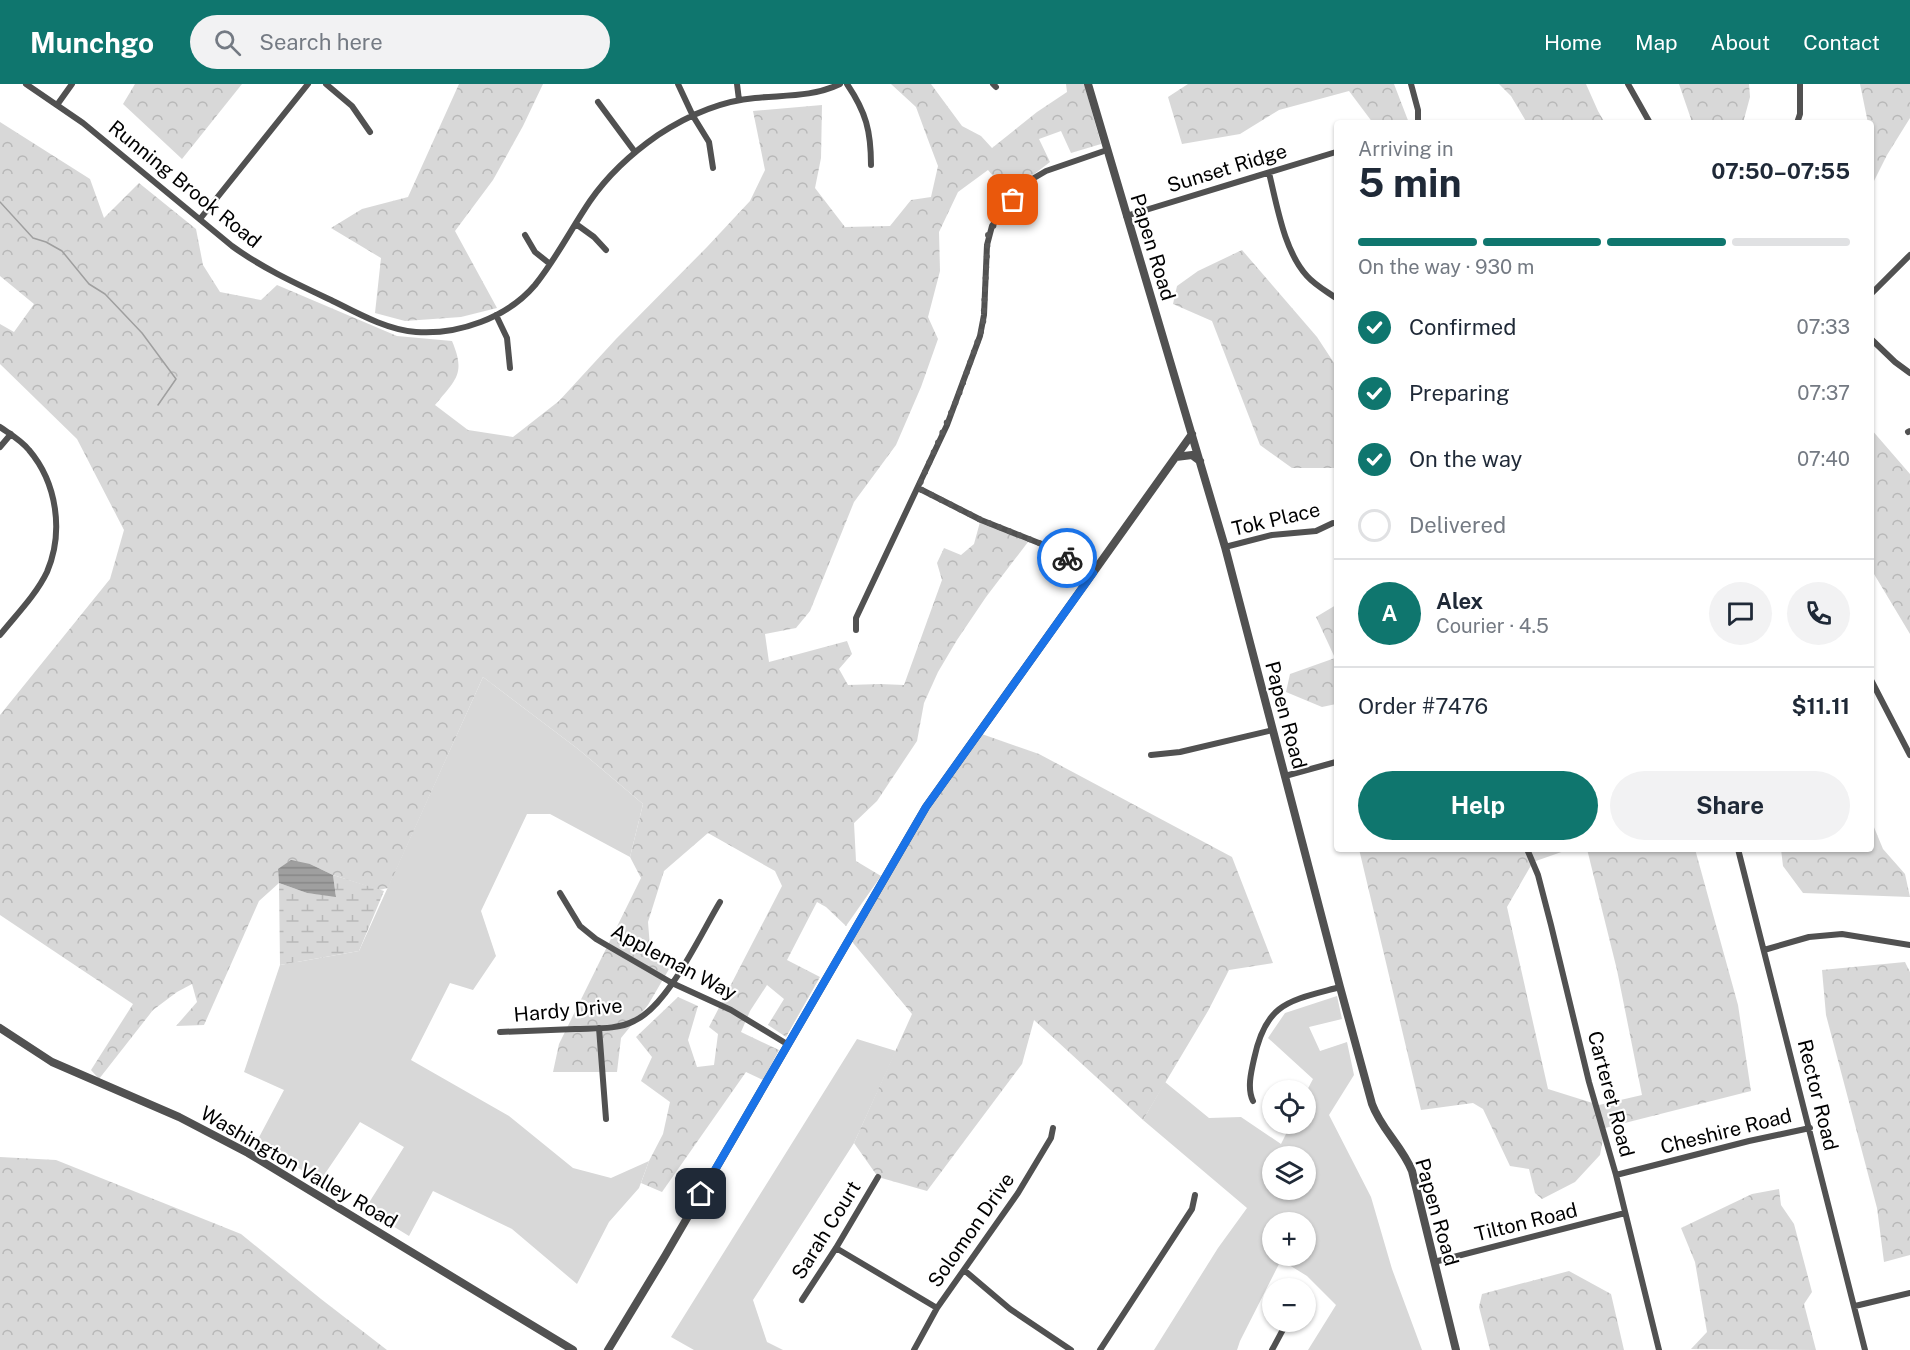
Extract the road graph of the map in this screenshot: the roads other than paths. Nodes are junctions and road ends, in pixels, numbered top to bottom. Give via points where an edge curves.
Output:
1 (26, 84) edge
2 (72, 84) edge
3 (308, 84) edge
4 (326, 84) edge
5 (678, 84) edge
6 (737, 84) edge
7 (840, 84) edge
8 (846, 84) edge
9 (1088, 84) edge
10 (1412, 84) edge
11 (1628, 84) edge
12 (1800, 84) edge
13 (739, 100) junction
14 (598, 102) dead end
15 (57, 105) junction
16 (693, 116) junction
17 (1418, 120) edge
18 (1648, 120) edge
19 (1798, 120) edge
20 (370, 132) dead end
21 (1107, 150) junction
22 (635, 152) junction
23 (1334, 153) edge
24 (871, 165) dead end
25 (713, 168) dead end
26 (1269, 173) junction
27 (1126, 216) junction
28 (200, 219) junction
29 (576, 224) junction
30 (525, 235) dead end
31 (606, 250) dead end
32 (1910, 255) edge
33 (550, 264) junction
34 (1874, 291) edge
35 (1334, 297) edge
36 (496, 315) junction
37 (1874, 342) edge
38 (510, 368) dead end
39 (1910, 373) edge
40 (0, 427) edge
41 (11, 434) junction
42 (1192, 434) junction
43 (0, 447) edge
44 (1176, 457) junction
45 (1200, 461) junction
46 (918, 488) junction
47 (1334, 523) dead end
48 (1225, 547) junction
49 (1093, 573) junction
50 (856, 630) dead end
51 (0, 635) edge
52 (1874, 686) edge
53 (1273, 730) junction
54 (1151, 755) dead end
55 (1910, 755) edge
56 (1334, 763) edge
57 (1285, 776) junction
58 (1528, 852) edge
59 (1739, 852) edge
60 (560, 893) dead end
61 (720, 902) dead end
62 (1910, 945) edge
63 (1764, 950) junction
64 (672, 983) junction
65 (1340, 987) junction
66 (0, 1028) edge
67 (599, 1028) junction
68 (500, 1032) dead end
69 (788, 1044) junction
70 (1253, 1101) dead end
71 (606, 1119) dead end
72 (1053, 1128) dead end
73 (1810, 1128) junction
74 (1616, 1175) junction
75 (878, 1177) dead end
76 (1195, 1195) dead end
77 (1625, 1213) junction
78 (836, 1248) junction
79 (1434, 1262) junction
80 (964, 1270) junction
81 (1910, 1293) edge
82 (802, 1300) dead end
83 (1855, 1306) junction
84 (937, 1308) junction
85 (1282, 1332) edge
86 (573, 1350) edge
87 (608, 1350) edge
88 (914, 1350) edge
89 (1071, 1350) edge
90 (1100, 1350) edge
91 (1272, 1350) edge
92 (1456, 1350) edge
93 (1659, 1350) edge
94 (1865, 1350) edge

1 - 15 street, Running Brook Road
2 - 15 street
3 - 28 street
4 - 20 street via 352,106
5 - 16 street
6 - 13 street
7 - 13 street, Running Brook Road via 809,94
8 - 24 street via 865,116
9 - 21 street, Papen Road
10 - 17 street
11 - 18 street
12 - 19 street
13 - 16 street, Running Brook Road
14 - 22 street
15 - 28 street, Running Brook Road
16 - 22 street, Running Brook Road
16 - 25 street via 709,142
21 - 27 street, Papen Road
21 - 46 street via 1034,178 992,226 987,245 983,326 958,397
22 - 29 street, Running Brook Road via 605,182
23 - 26 street, Sunset Ridge
26 - 27 street, Sunset Ridge
26 - 35 street via 1296,263 1314,283
27 - 42 street, Papen Road
28 - 36 street, Running Brook Road via 260,265 361,315 403,330 449,330
29 - 31 street
29 - 33 street, Running Brook Road
30 - 33 street via 537,255
32 - 34 street
33 - 36 street, Running Brook Road via 526,294
36 - 38 street via 507,338
37 - 39 street
40 - 41 street
41 - 43 street
41 - 51 street via 29,450 47,480 57,534 42,581
42 - 44 street
42 - 45 street, Papen Road
44 - 45 street via 1192,455
44 - 49 street
45 - 48 street, Papen Road
46 - 49 street via 981,520 1049,547
46 - 50 street via 865,597 856,618
47 - 48 street, Tok Place via 1316,531 1272,535
48 - 53 street, Papen Road
49 - 69 street via 926,807
52 - 55 street
53 - 54 street
53 - 57 street, Papen Road
56 - 57 street
57 - 65 street, Papen Road
58 - 74 street, Carteret Road via 1538,875
59 - 63 street, Rector Road
60 - 64 street, Appleman Way via 586,932
61 - 64 street, Hardy Drive
62 - 63 street via 1842,934 1809,937
63 - 73 street, Rector Road
64 - 67 street, Hardy Drive via 656,1006 634,1021
64 - 69 street, Appleman Way via 731,1010
65 - 70 street via 1291,1001 1276,1010 1258,1042 1250,1085
65 - 79 street, Papen Road via 1375,1112 1412,1171
66 - 86 street, Washington Valley Road via 52,1062 178,1117 248,1153
67 - 68 street, Hardy Drive
67 - 71 street
69 - 87 street
72 - 80 street, Solomon Drive via 1018,1193
73 - 74 street, Cheshire Road
73 - 83 street, Rector Road
74 - 77 street, Carteret Road
75 - 78 street, Sarah Court
76 - 90 street via 1192,1209
77 - 79 street, Tilton Road
77 - 93 street, Carteret Road
78 - 82 street, Sarah Court
78 - 84 street
79 - 92 street, Papen Road
80 - 84 street, Solomon Drive
80 - 89 street via 1010,1309
81 - 83 street
83 - 94 street, Rector Road
84 - 88 street, Solomon Drive
85 - 91 street

